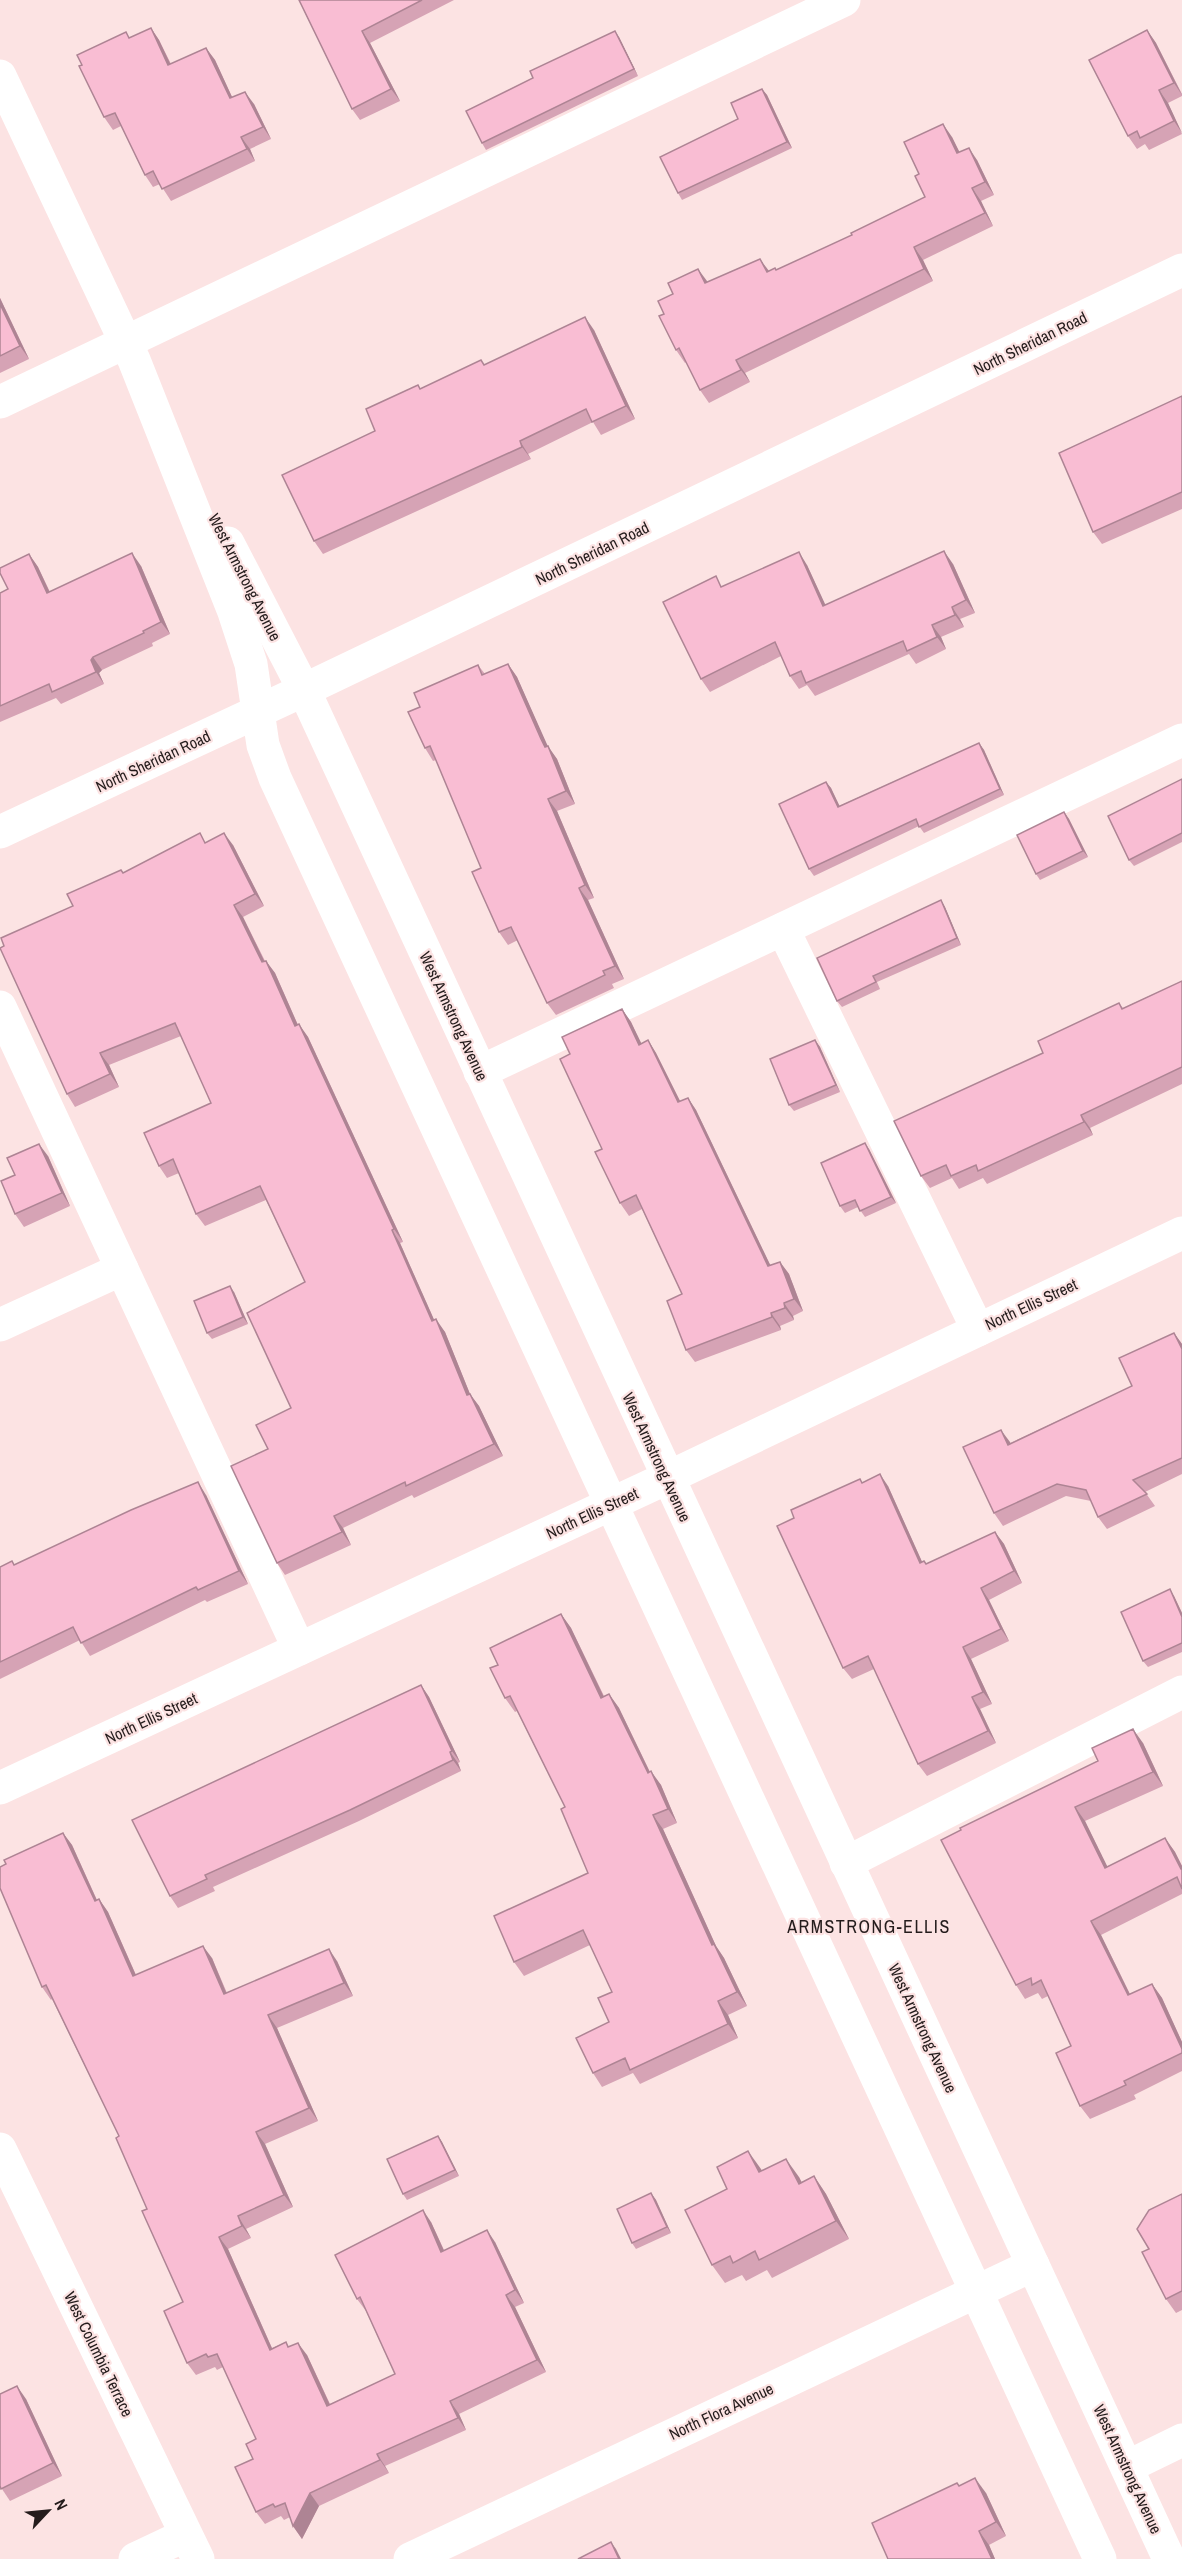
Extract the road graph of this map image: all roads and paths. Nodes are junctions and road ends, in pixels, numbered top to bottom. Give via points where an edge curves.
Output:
1 (844, 0) edge
2 (0, 76) edge
3 (1182, 270) edge
4 (130, 352) junction
5 (0, 402) edge
6 (304, 690) junction
7 (258, 712) junction
8 (1182, 740) edge
9 (0, 832) edge
10 (783, 929) junction
11 (0, 1007) edge
12 (480, 1072) junction
13 (1182, 1233) edge
14 (122, 1269) junction
15 (0, 1325) edge
16 (978, 1330) junction
17 (667, 1478) junction
18 (610, 1504) junction
19 (299, 1649) junction
20 (1182, 1692) edge
21 (0, 1788) edge
22 (846, 1863) junction
23 (0, 2149) edge
24 (1033, 2265) junction
25 (976, 2290) junction
26 (1182, 2440) edge
27 (1127, 2467) junction
28 (192, 2547) edge
29 (135, 2559) edge
30 (410, 2559) edge
31 (1100, 2559) edge
32 (1169, 2559) edge

1 - 4 street
2 - 4 street, West Armstrong Avenue
3 - 6 street, North Sheridan Road
4 - 5 street
4 - 6 street, West Armstrong Avenue
4 - 7 street, West Armstrong Avenue via 240,627
6 - 7 street, North Sheridan Road
6 - 12 street, West Armstrong Avenue
7 - 9 street, North Sheridan Road
7 - 18 street, West Armstrong Avenue via 263,745 275,778
8 - 10 street
10 - 12 street
10 - 16 street
11 - 14 street
12 - 17 street, West Armstrong Avenue
13 - 16 street, North Ellis Street
14 - 15 street
14 - 19 street
16 - 17 street, North Ellis Street
17 - 18 street, North Ellis Street
17 - 22 street, West Armstrong Avenue
18 - 19 street, North Ellis Street
18 - 25 street, West Armstrong Avenue
19 - 21 street, North Ellis Street
20 - 22 street
22 - 24 street, West Armstrong Avenue
23 - 28 street, West Columbia Terrace
24 - 25 street, North Flora Avenue
24 - 27 street, West Armstrong Avenue
25 - 30 street, North Flora Avenue
25 - 31 street, West Armstrong Avenue
26 - 27 street
27 - 32 street, West Armstrong Avenue
28 - 29 street

